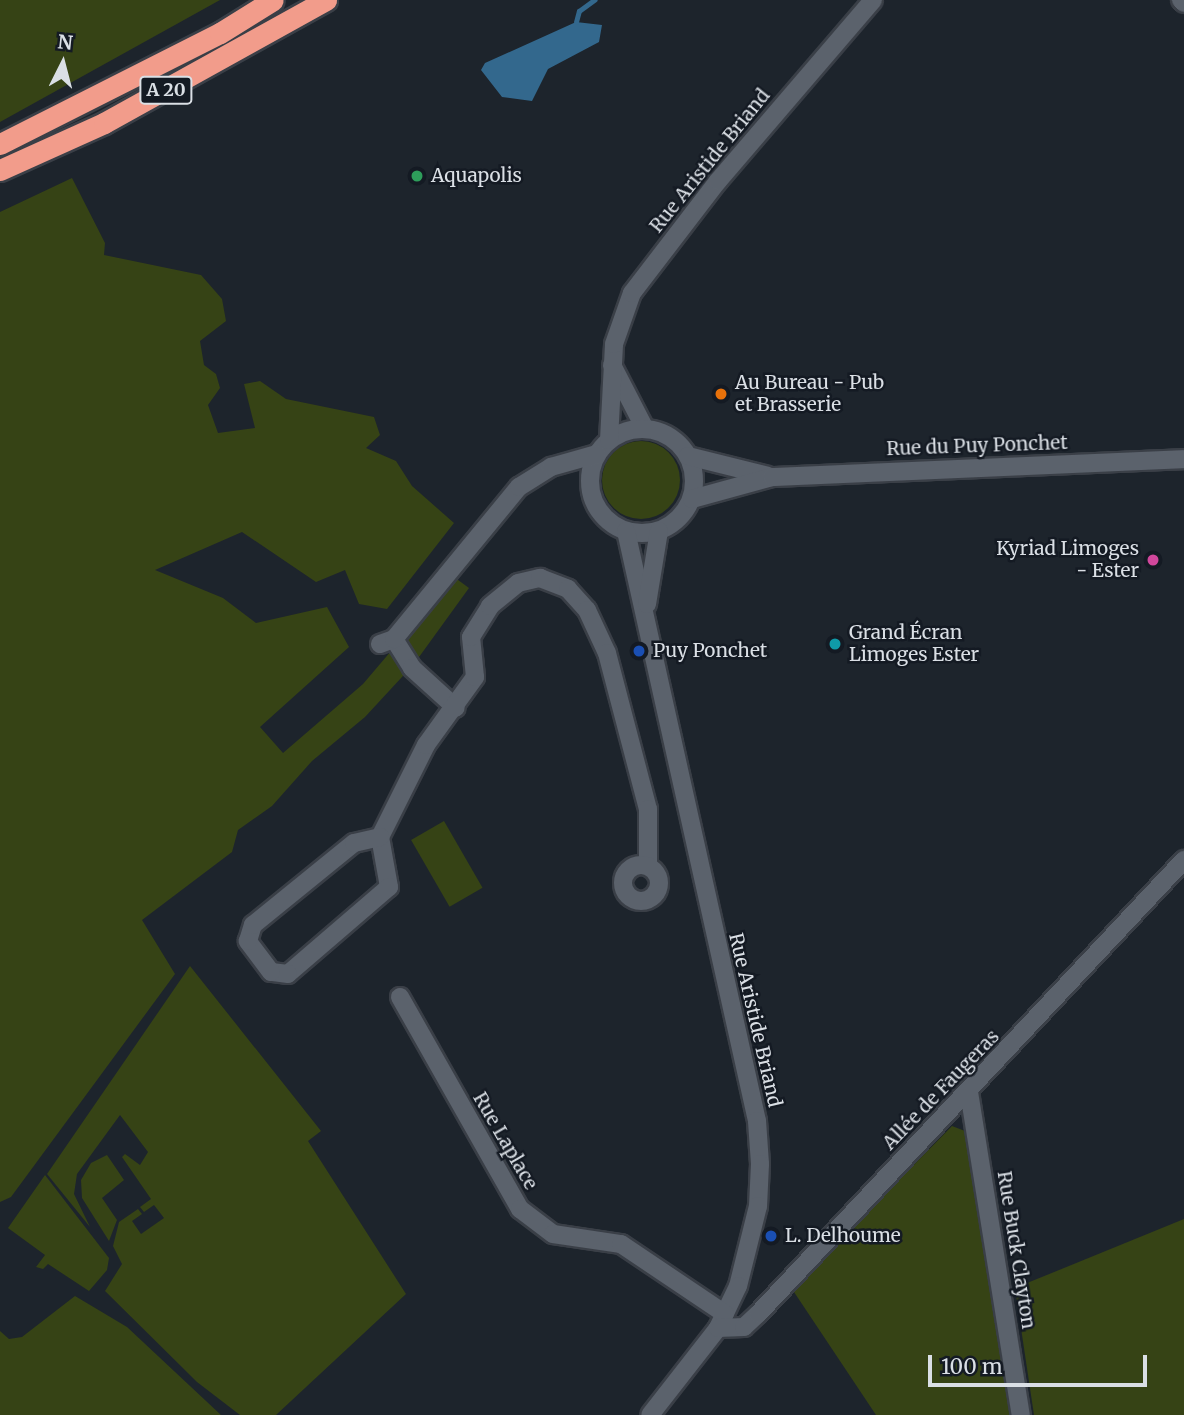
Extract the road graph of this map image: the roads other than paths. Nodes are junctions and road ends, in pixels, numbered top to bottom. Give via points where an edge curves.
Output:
1 (273, 0) edge
2 (326, 0) edge
3 (873, 0) edge
4 (0, 144) edge
5 (0, 170) edge
6 (612, 365) junction
7 (645, 429) junction
8 (609, 440) junction
9 (597, 454) junction
10 (688, 456) junction
11 (1184, 459) edge
12 (564, 466) junction
13 (772, 477) junction
14 (589, 485) junction
15 (692, 499) junction
16 (626, 531) junction
17 (659, 531) junction
18 (646, 611) junction
19 (456, 708) junction
20 (380, 837) junction
21 (1184, 860) edge
22 (648, 866) dead end
23 (400, 997) dead end
24 (969, 1092) junction
25 (721, 1321) junction
26 (650, 1415) edge
27 (1021, 1415) edge

1 - 4 highway, A 20 via 209,39
2 - 5 highway, A 20 via 104,122
3 - 6 street, Rue Aristide Briand via 718,181 632,293 618,322
6 - 7 street
6 - 8 street, Rue Aristide Briand
7 - 8 street
7 - 10 street via 677,442
8 - 9 street
9 - 12 street
9 - 14 street
10 - 13 street, Rue du Puy Ponchet
10 - 15 street via 693,470
11 - 13 street, Rue du Puy Ponchet
12 - 14 street
12 - 19 street via 536,474 502,503 387,641
13 - 15 street, Rue du Puy Ponchet
14 - 16 street via 601,514
15 - 17 street via 684,513
16 - 17 street
16 - 18 street, Rue Aristide Briand
17 - 18 street, Rue Aristide Briand
18 - 25 street, Rue Aristide Briand via 657,682 757,1121 758,1206 738,1286
19 - 20 street via 426,746
19 - 22 street via 475,677 471,636 490,606 518,583 540,578 568,589 587,610 607,653 630,726 648,809
20 - 20 street via 354,843 253,925 248,942 271,972 288,974 389,887
21 - 24 street, Allée de Faugeras
23 - 25 street, Rue Laplace via 520,1209 553,1234 621,1244
24 - 25 street, Allée de Faugeras via 744,1327
24 - 27 street, Rue Buck Clayton
25 - 26 street, Rue Aristide Briand

